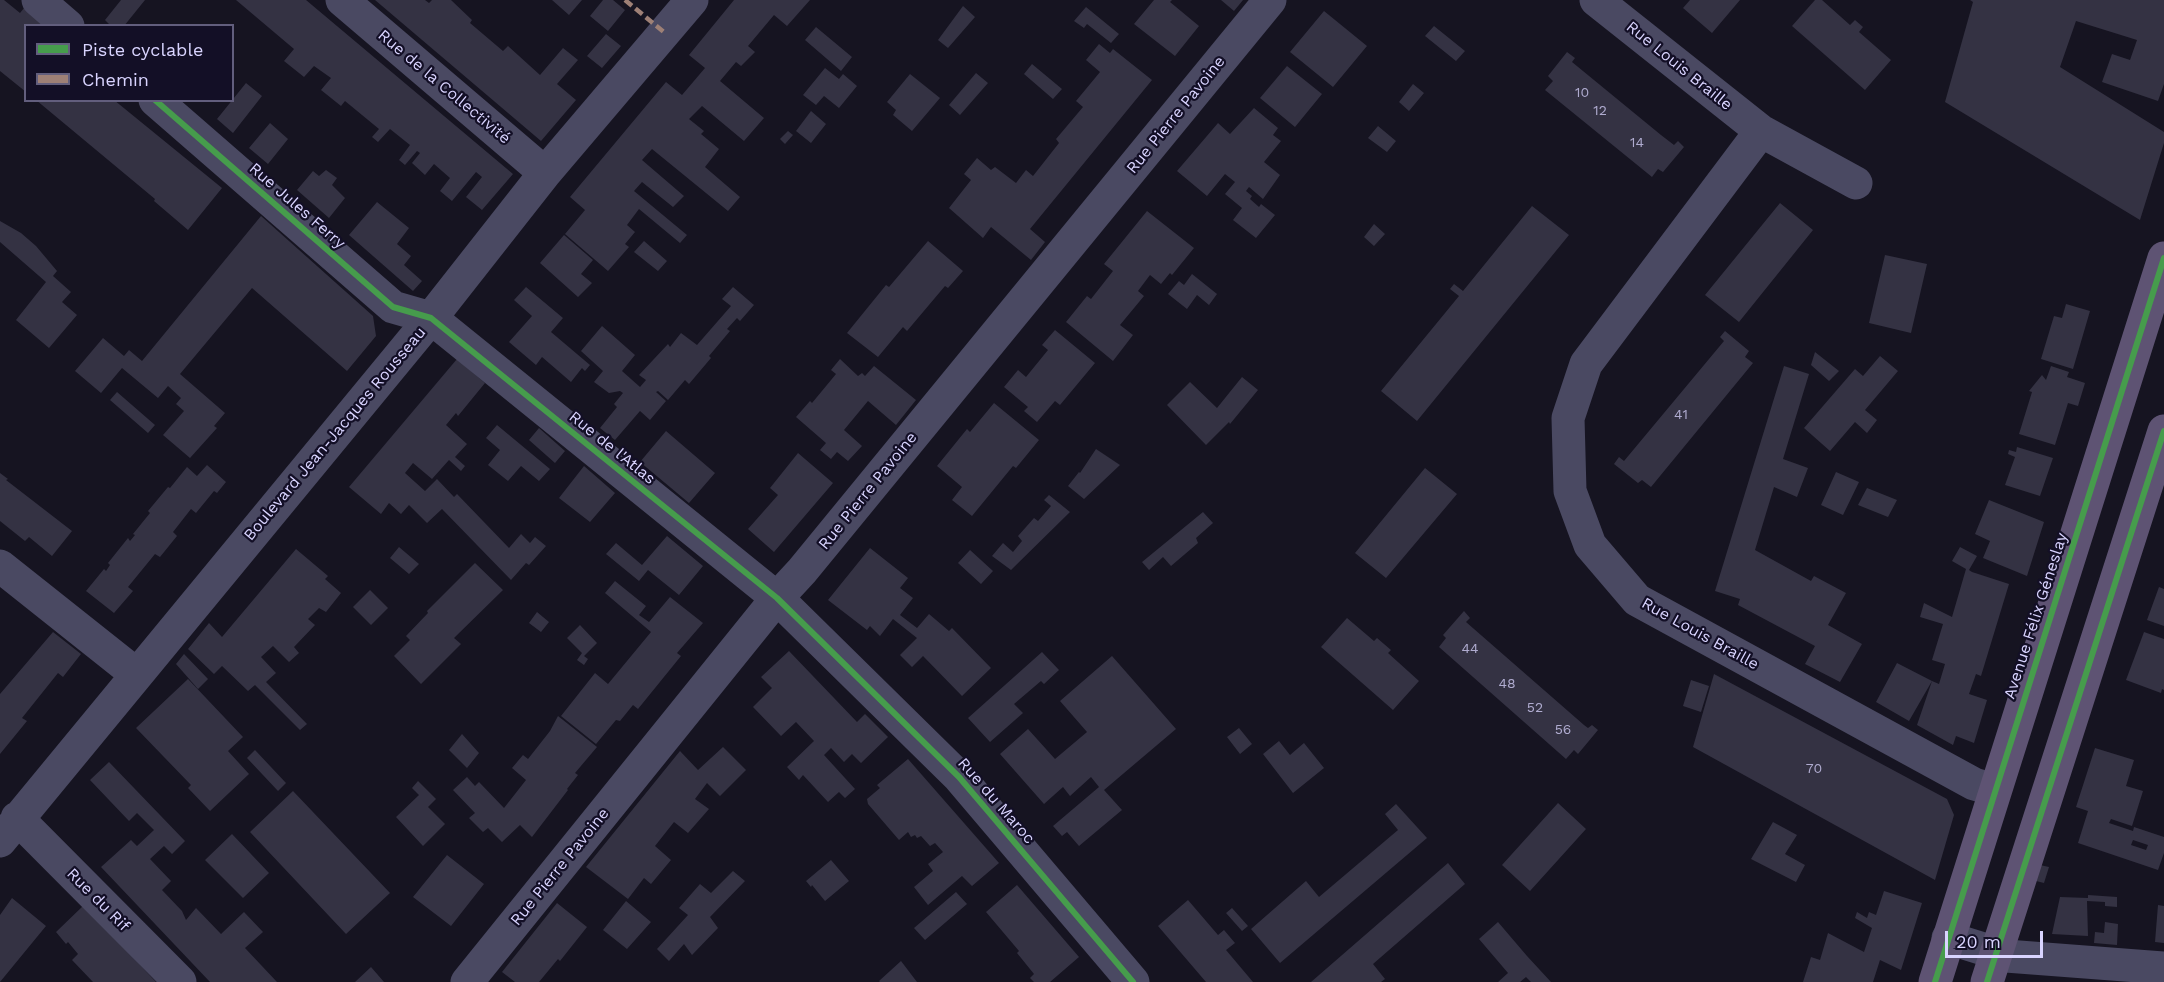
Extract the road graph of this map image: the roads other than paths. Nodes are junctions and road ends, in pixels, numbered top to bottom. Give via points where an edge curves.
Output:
1 (38, 0) edge
2 (342, 0) edge
3 (692, 0) edge
4 (1270, 0) edge
5 (1596, 0) edge
6 (66, 24) edge
7 (157, 102) edge
8 (1761, 131) junction
9 (545, 173) junction
10 (1856, 183) dead end
11 (2164, 258) edge
12 (430, 318) junction
13 (2164, 431) edge
14 (0, 566) edge
15 (777, 598) junction
16 (136, 674) junction
17 (1995, 790) junction
18 (8, 830) edge
19 (1948, 938) junction
20 (1991, 968) edge
21 (2164, 968) edge
22 (1129, 980) edge
23 (180, 982) edge
24 (466, 982) edge
25 (1935, 982) edge

1 - 6 street
2 - 9 street, Rue de la Collectivité
3 - 9 street, Boulevard Jean-Jacques Rousseau
4 - 15 street, Rue Pierre Pavoine
5 - 8 street, Rue Louis Braille
7 - 12 street, Rue Jules Ferry via 393,307
8 - 10 street, Rue Louis Braille
8 - 17 street, Rue Louis Braille via 1586,364 1568,418 1570,490 1590,545 1637,600 1974,784
9 - 12 street, Boulevard Jean-Jacques Rousseau
11 - 17 main road, Avenue Félix Géneslay
12 - 15 street, Rue de l'Atlas
12 - 16 street, Boulevard Jean-Jacques Rousseau
13 - 20 main road
14 - 16 street
15 - 22 street, Rue du Maroc via 959,777
15 - 24 street, Rue Pierre Pavoine
16 - 18 street, Boulevard Jean-Jacques Rousseau
17 - 19 main road, Avenue Félix Géneslay
18 - 23 street, Rue du Rif
19 - 20 street
19 - 25 main road, Avenue Félix Géneslay
20 - 21 street via 2018,957

